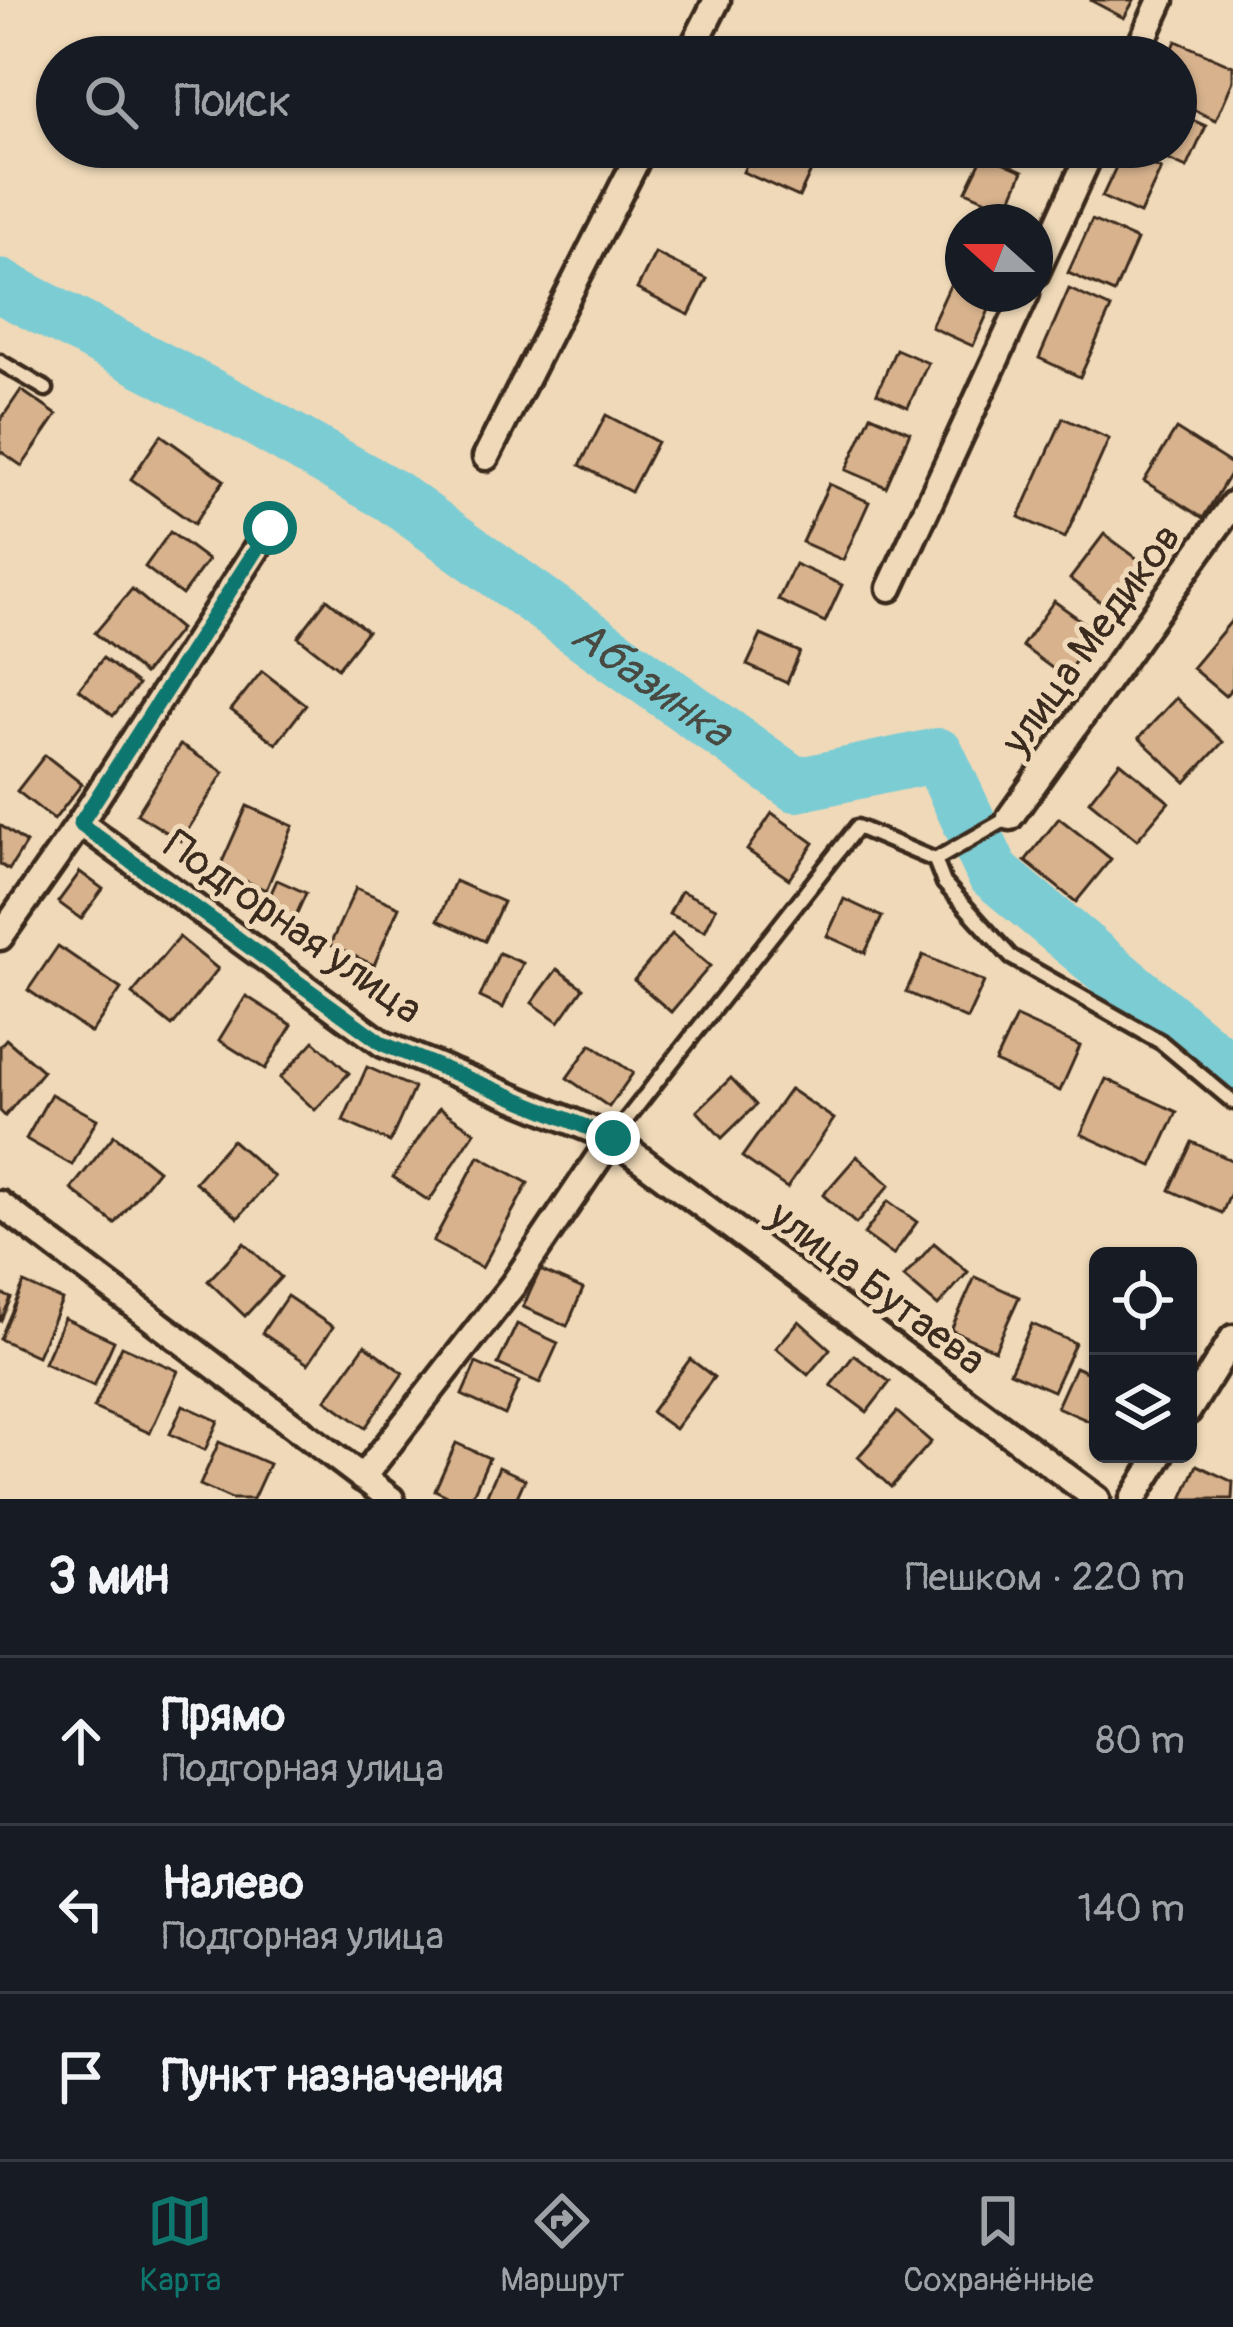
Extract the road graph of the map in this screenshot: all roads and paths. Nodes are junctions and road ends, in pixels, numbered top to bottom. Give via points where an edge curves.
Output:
1 (717, 0) edge
2 (1161, 0) edge
3 (699, 36) edge
4 (1145, 36) edge
5 (632, 168) edge
6 (1084, 168) edge
7 (1053, 235) edge
8 (1018, 312) edge
9 (0, 362) edge
10 (46, 389) dead end
11 (486, 457) dead end
12 (1233, 504) edge
13 (270, 528) dead end
14 (890, 588) dead end
15 (1010, 817) joint
16 (80, 824) junction
17 (935, 860) junction
18 (0, 937) edge
19 (1233, 1102) edge
20 (613, 1138) junction
21 (0, 1204) edge
22 (1233, 1338) edge
23 (1197, 1396) edge
24 (1155, 1463) edge
25 (362, 1478) junction
26 (391, 1499) edge
27 (1097, 1499) edge
28 (1133, 1499) edge

1 - 3 street
2 - 4 street
5 - 11 street
6 - 7 street
8 - 14 street
9 - 10 lane
12 - 15 street, улица Медиков
13 - 16 street
15 - 17 lane
16 - 18 street
16 - 20 street, Подгорная улица via 383,1044
17 - 19 lane via 944,883 1011,958 1161,1042
17 - 20 lane via 857,827
20 - 25 street via 513,1285
20 - 27 street, улица Бутаева
21 - 25 street
22 - 23 street
24 - 28 street
25 - 26 street

